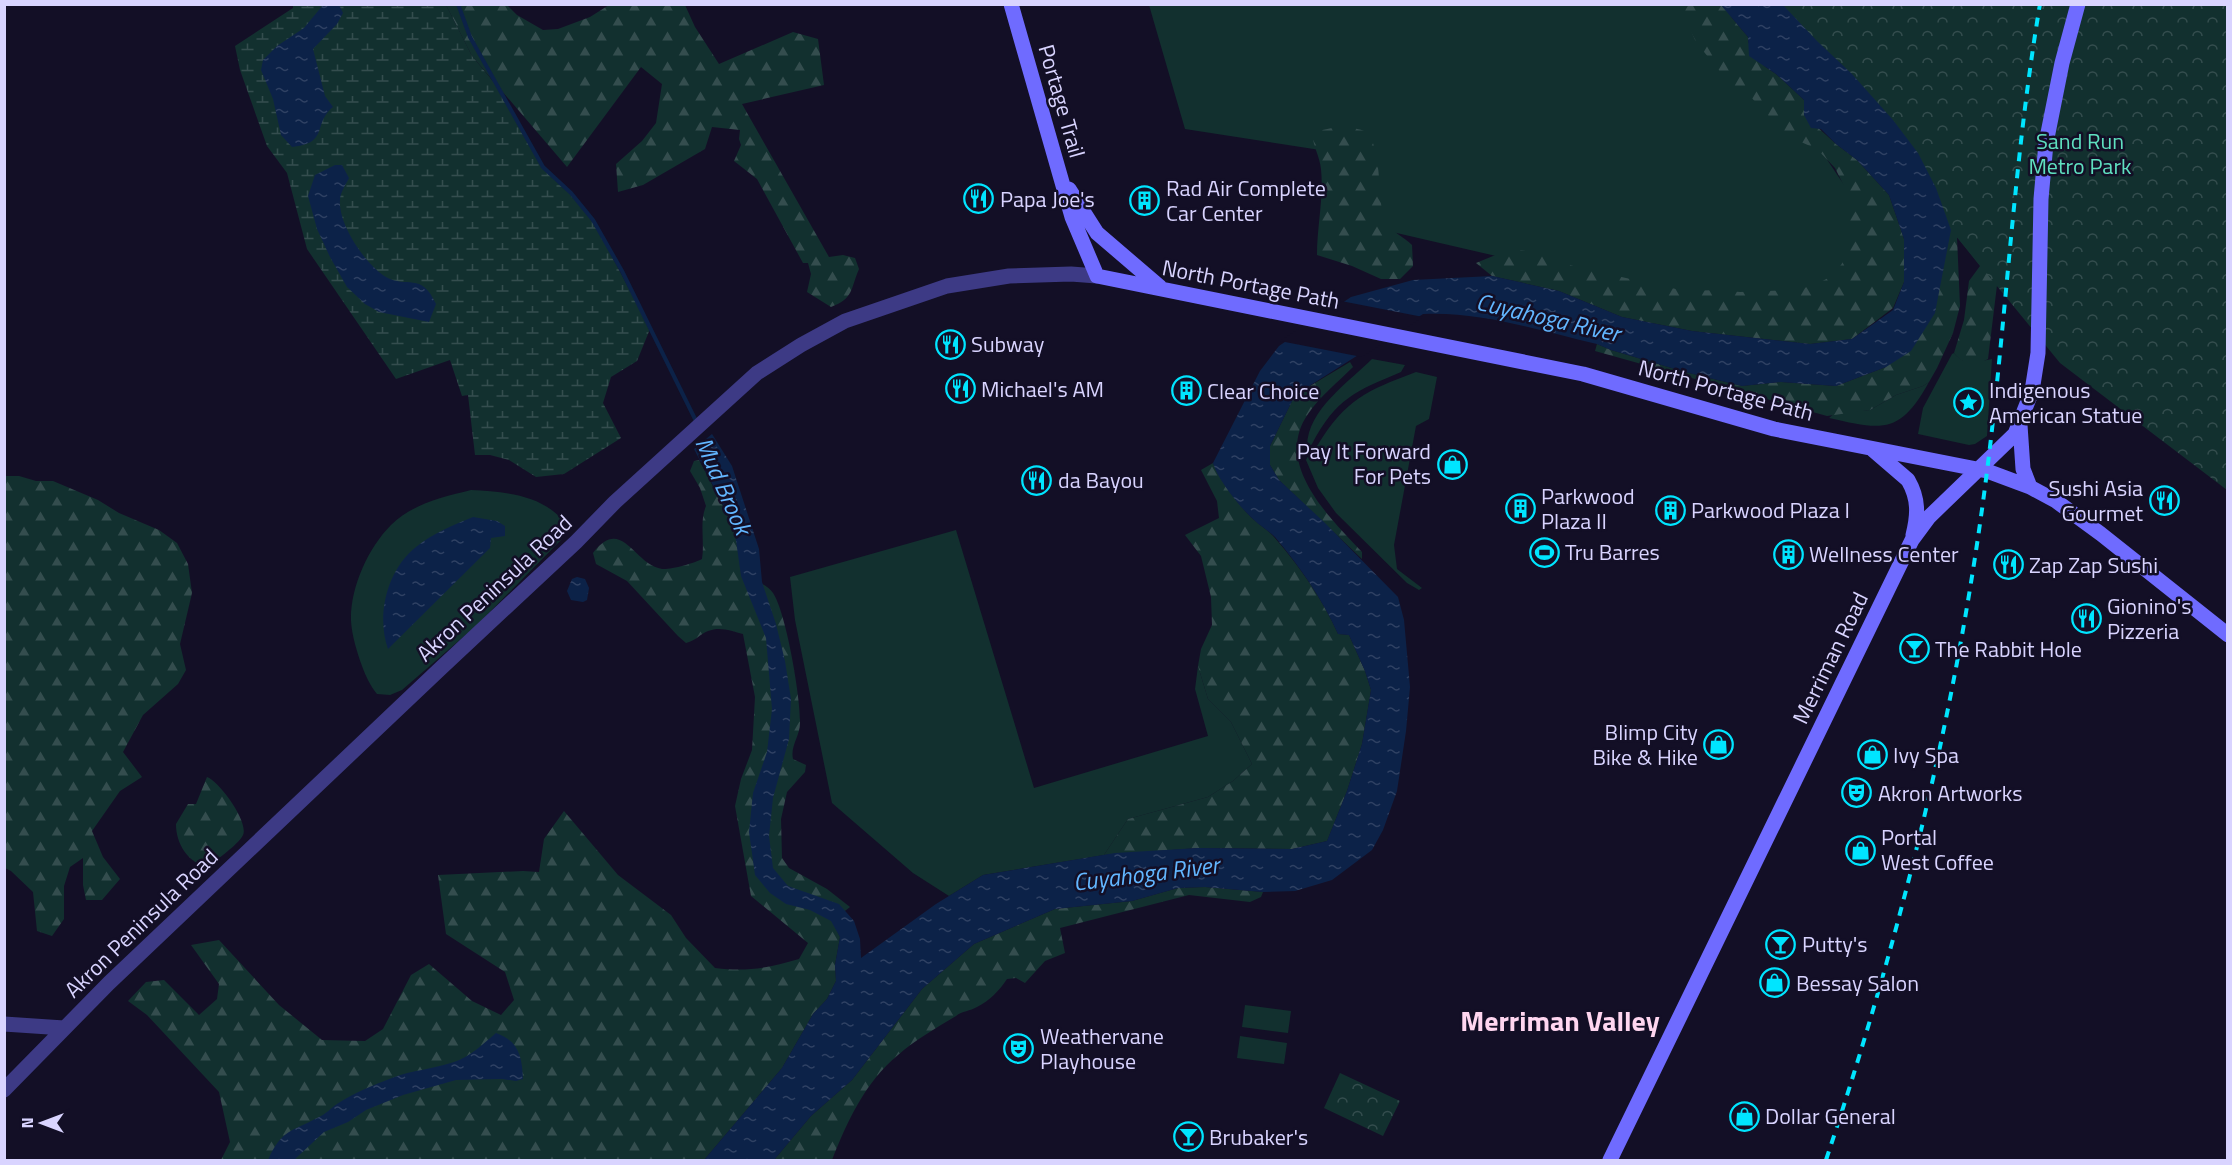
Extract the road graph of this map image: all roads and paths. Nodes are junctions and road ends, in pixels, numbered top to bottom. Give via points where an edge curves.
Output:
1 (1011, 4) edge
2 (2078, 4) edge
3 (1060, 174) junction
4 (1097, 276) junction
5 (1165, 291) junction
6 (2020, 422) junction
7 (1869, 447) junction
8 (1979, 470) junction
9 (2030, 487) junction
10 (1912, 540) junction
11 (2228, 635) edge
12 (4, 1024) edge
13 (64, 1028) junction
14 (4, 1090) edge
15 (1611, 1161) edge

1 - 3 main road, Portage Trail
2 - 6 main road, Merriman Road via 2046,143 2038,353 2032,391
3 - 4 main road, Portage Trail via 1072,217
3 - 5 main road via 1097,234
4 - 5 main road, North Portage Path
4 - 13 street, Akron Peninsula Road via 980,280 947,286 844,321 757,373 615,502
5 - 7 main road, North Portage Path via 1583,374 1774,429
6 - 8 main road, Merriman Road via 2015,434
6 - 9 main road via 2023,469
7 - 8 main road, North Portage Path
7 - 10 main road via 1908,480 1918,508
8 - 9 main road, North Portage Path
8 - 10 main road, Merriman Road via 1929,517
9 - 11 main road, North Portage Path via 2101,534
10 - 15 main road, Merriman Road
12 - 13 street
13 - 14 street, Akron Peninsula Road

